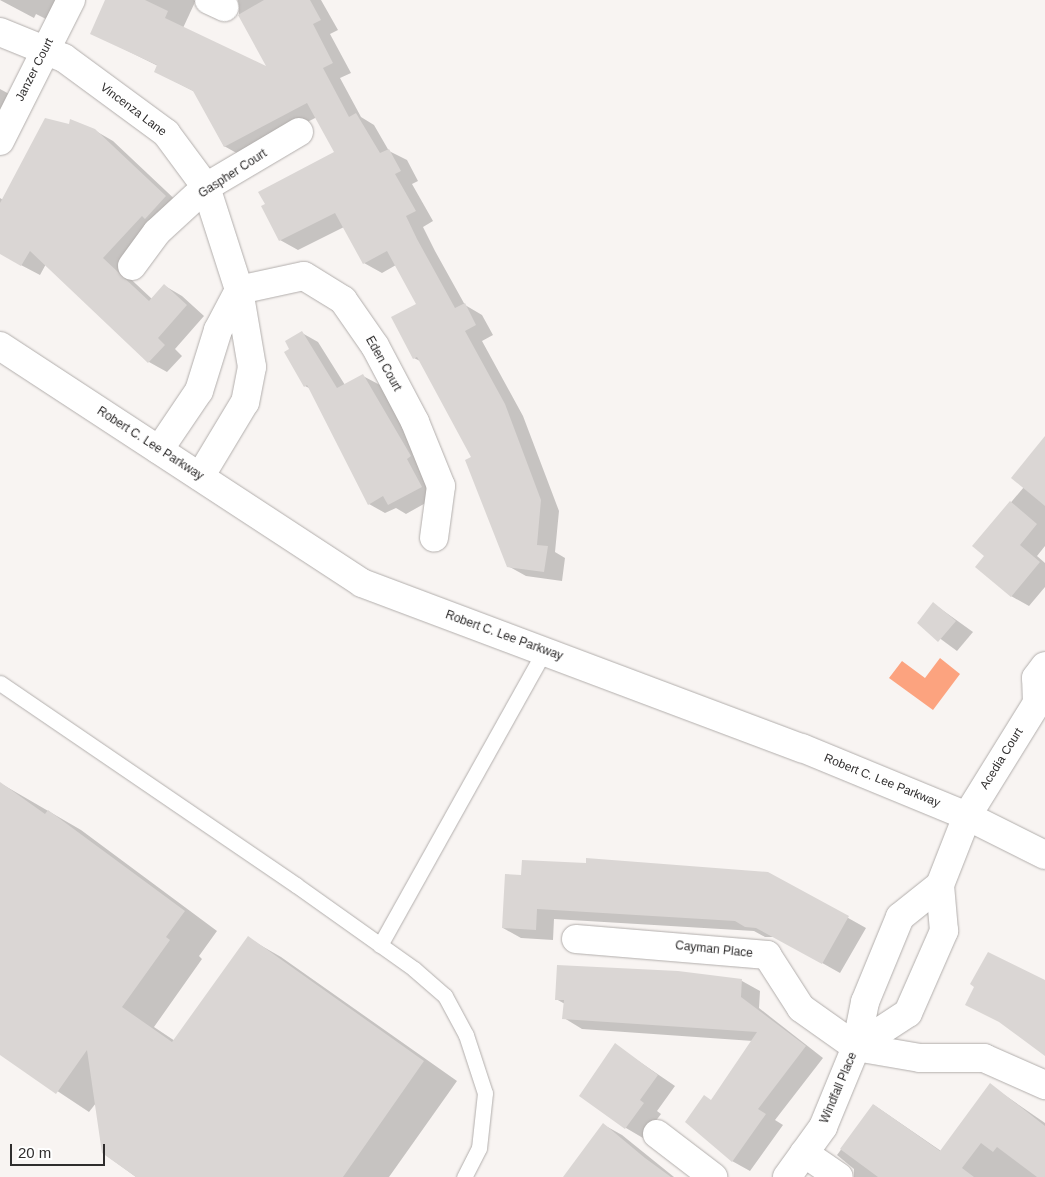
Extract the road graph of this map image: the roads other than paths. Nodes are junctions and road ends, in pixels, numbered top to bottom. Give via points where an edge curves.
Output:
1 (72, 0) edge
2 (0, 32) edge
3 (44, 50) junction
4 (299, 132) dead end
5 (0, 141) edge
6 (206, 187) junction
7 (132, 266) dead end
8 (239, 290) junction
9 (0, 346) edge
10 (159, 450) junction
11 (200, 477) junction
12 (434, 538) dead end
13 (544, 651) junction
14 (1045, 666) edge
15 (0, 683) edge
16 (1041, 703) edge
17 (967, 816) junction
18 (1045, 855) edge
19 (940, 885) junction
20 (576, 939) dead end
21 (380, 945) junction
22 (856, 1047) junction
23 (1045, 1085) edge
24 (657, 1134) dead end
25 (804, 1153) junction
26 (464, 1177) edge
27 (713, 1177) edge
28 (787, 1177) edge
29 (839, 1177) edge

1 - 3 street, Janzer Court
2 - 3 street, Vincenza Lane
3 - 5 street, Janzer Court
3 - 6 street, Vincenza Lane via 64,58 166,133
4 - 6 street, Gaspher Court
6 - 7 street, Gaspher Court via 157,232
6 - 8 street, Vincenza Lane
8 - 10 street via 218,330 199,391
8 - 11 street, Vincenza Lane via 252,367 245,402
8 - 12 street, Eden Court via 304,276 343,300 415,422 441,486
9 - 10 street, Robert C. Lee Parkway
10 - 11 street, Robert C. Lee Parkway
11 - 13 street, Robert C. Lee Parkway via 362,583
13 - 17 street, Robert C. Lee Parkway via 802,748
13 - 21 lane
14 - 16 street, Acedia Court via 1036,678
15 - 21 lane
16 - 17 street, Acedia Court
17 - 18 street, Robert C. Lee Parkway
17 - 19 street, Acedia Court
19 - 22 street, Windfall Place via 900,917 865,1002
19 - 22 street via 944,932 908,1013
20 - 22 street, Cayman Place via 767,955 801,1008
21 - 26 lane via 444,996 466,1035 485,1092 479,1148
22 - 23 street, Cayman Place via 920,1058 984,1058
22 - 25 street, Windfall Place via 823,1127
24 - 27 street
25 - 28 street, Windfall Place
25 - 29 street

